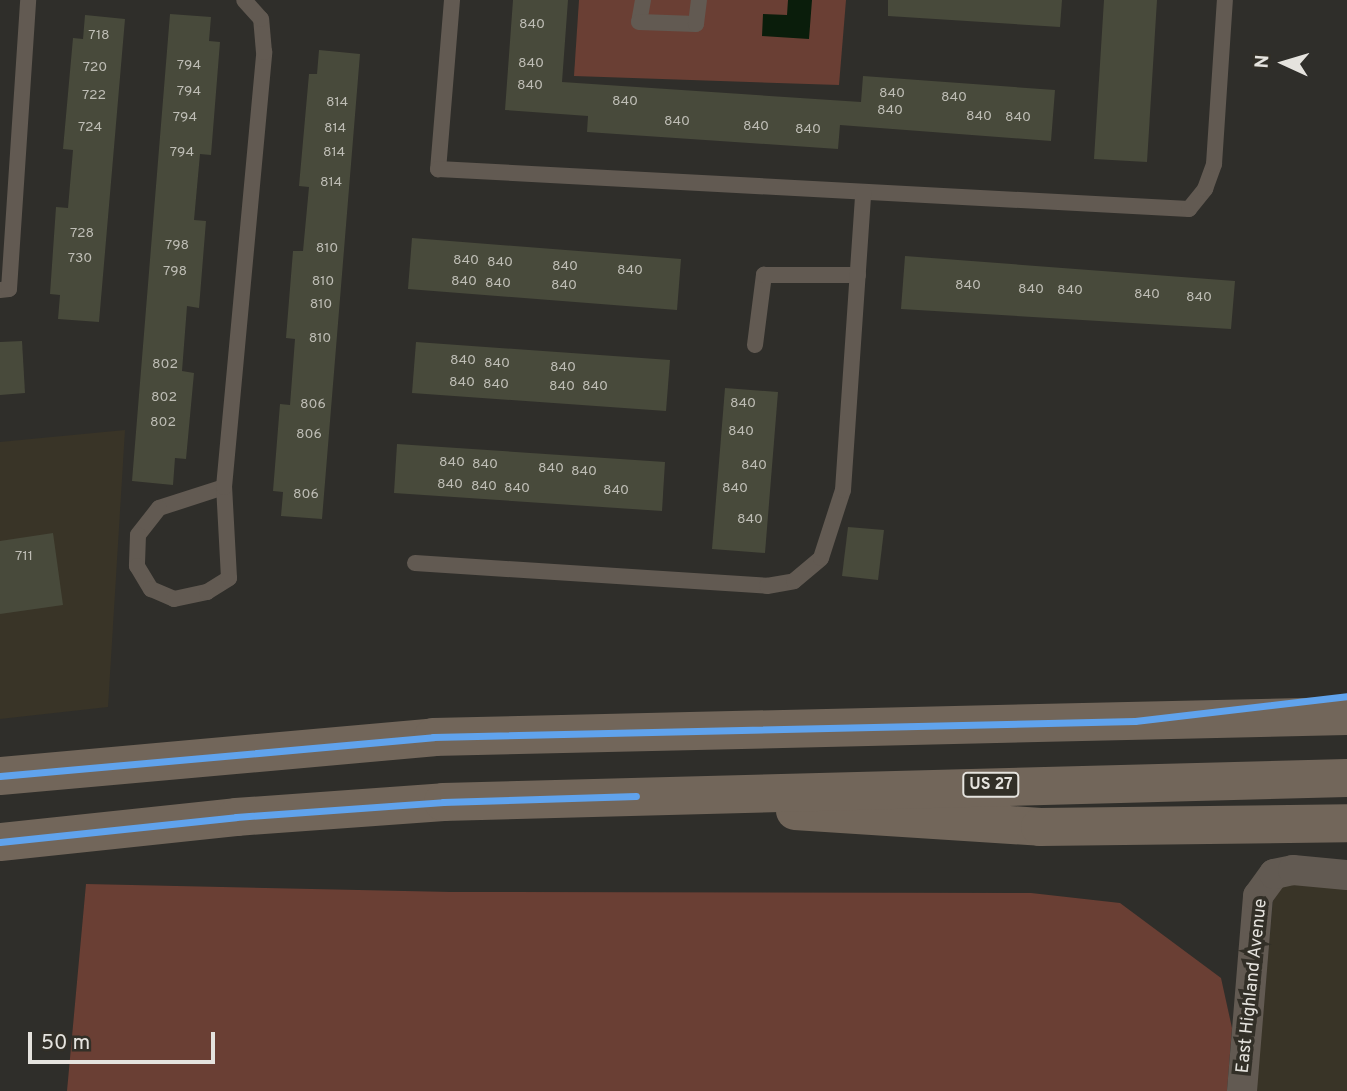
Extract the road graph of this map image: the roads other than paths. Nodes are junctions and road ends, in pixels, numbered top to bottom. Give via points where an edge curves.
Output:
1 (28, 0) edge
2 (244, 0) edge
3 (452, 0) edge
4 (643, 0) edge
5 (699, 0) edge
6 (1225, 0) edge
7 (863, 193) junction
8 (858, 275) junction
9 (0, 290) edge
10 (755, 345) dead end
11 (224, 487) junction
12 (415, 563) dead end
13 (1347, 696) edge
14 (1347, 716) edge
15 (1135, 720) junction
16 (0, 776) edge
17 (1347, 778) edge
18 (636, 796) junction
19 (1347, 823) edge
20 (0, 842) edge
21 (1347, 875) edge
22 (1242, 1091) edge

1 - 9 lane via 9,289
2 - 11 lane via 261,19 264,52
3 - 7 lane via 438,169
4 - 5 lane via 639,22 696,24
6 - 7 lane via 1214,164 1205,190 1189,209
7 - 8 lane
8 - 10 lane via 801,271 764,275
8 - 12 lane via 844,490 821,558 794,581 767,586
11 - 11 lane via 229,578 207,592 174,599 151,589 137,566 138,535 159,508
13 - 15 highway
14 - 15 highway
15 - 16 highway via 433,737
17 - 18 highway, US 27
18 - 19 highway via 863,817 1040,827
18 - 20 highway, US 27 via 415,804
21 - 22 street, East Highland Avenue via 1293,870 1274,874 1258,896

